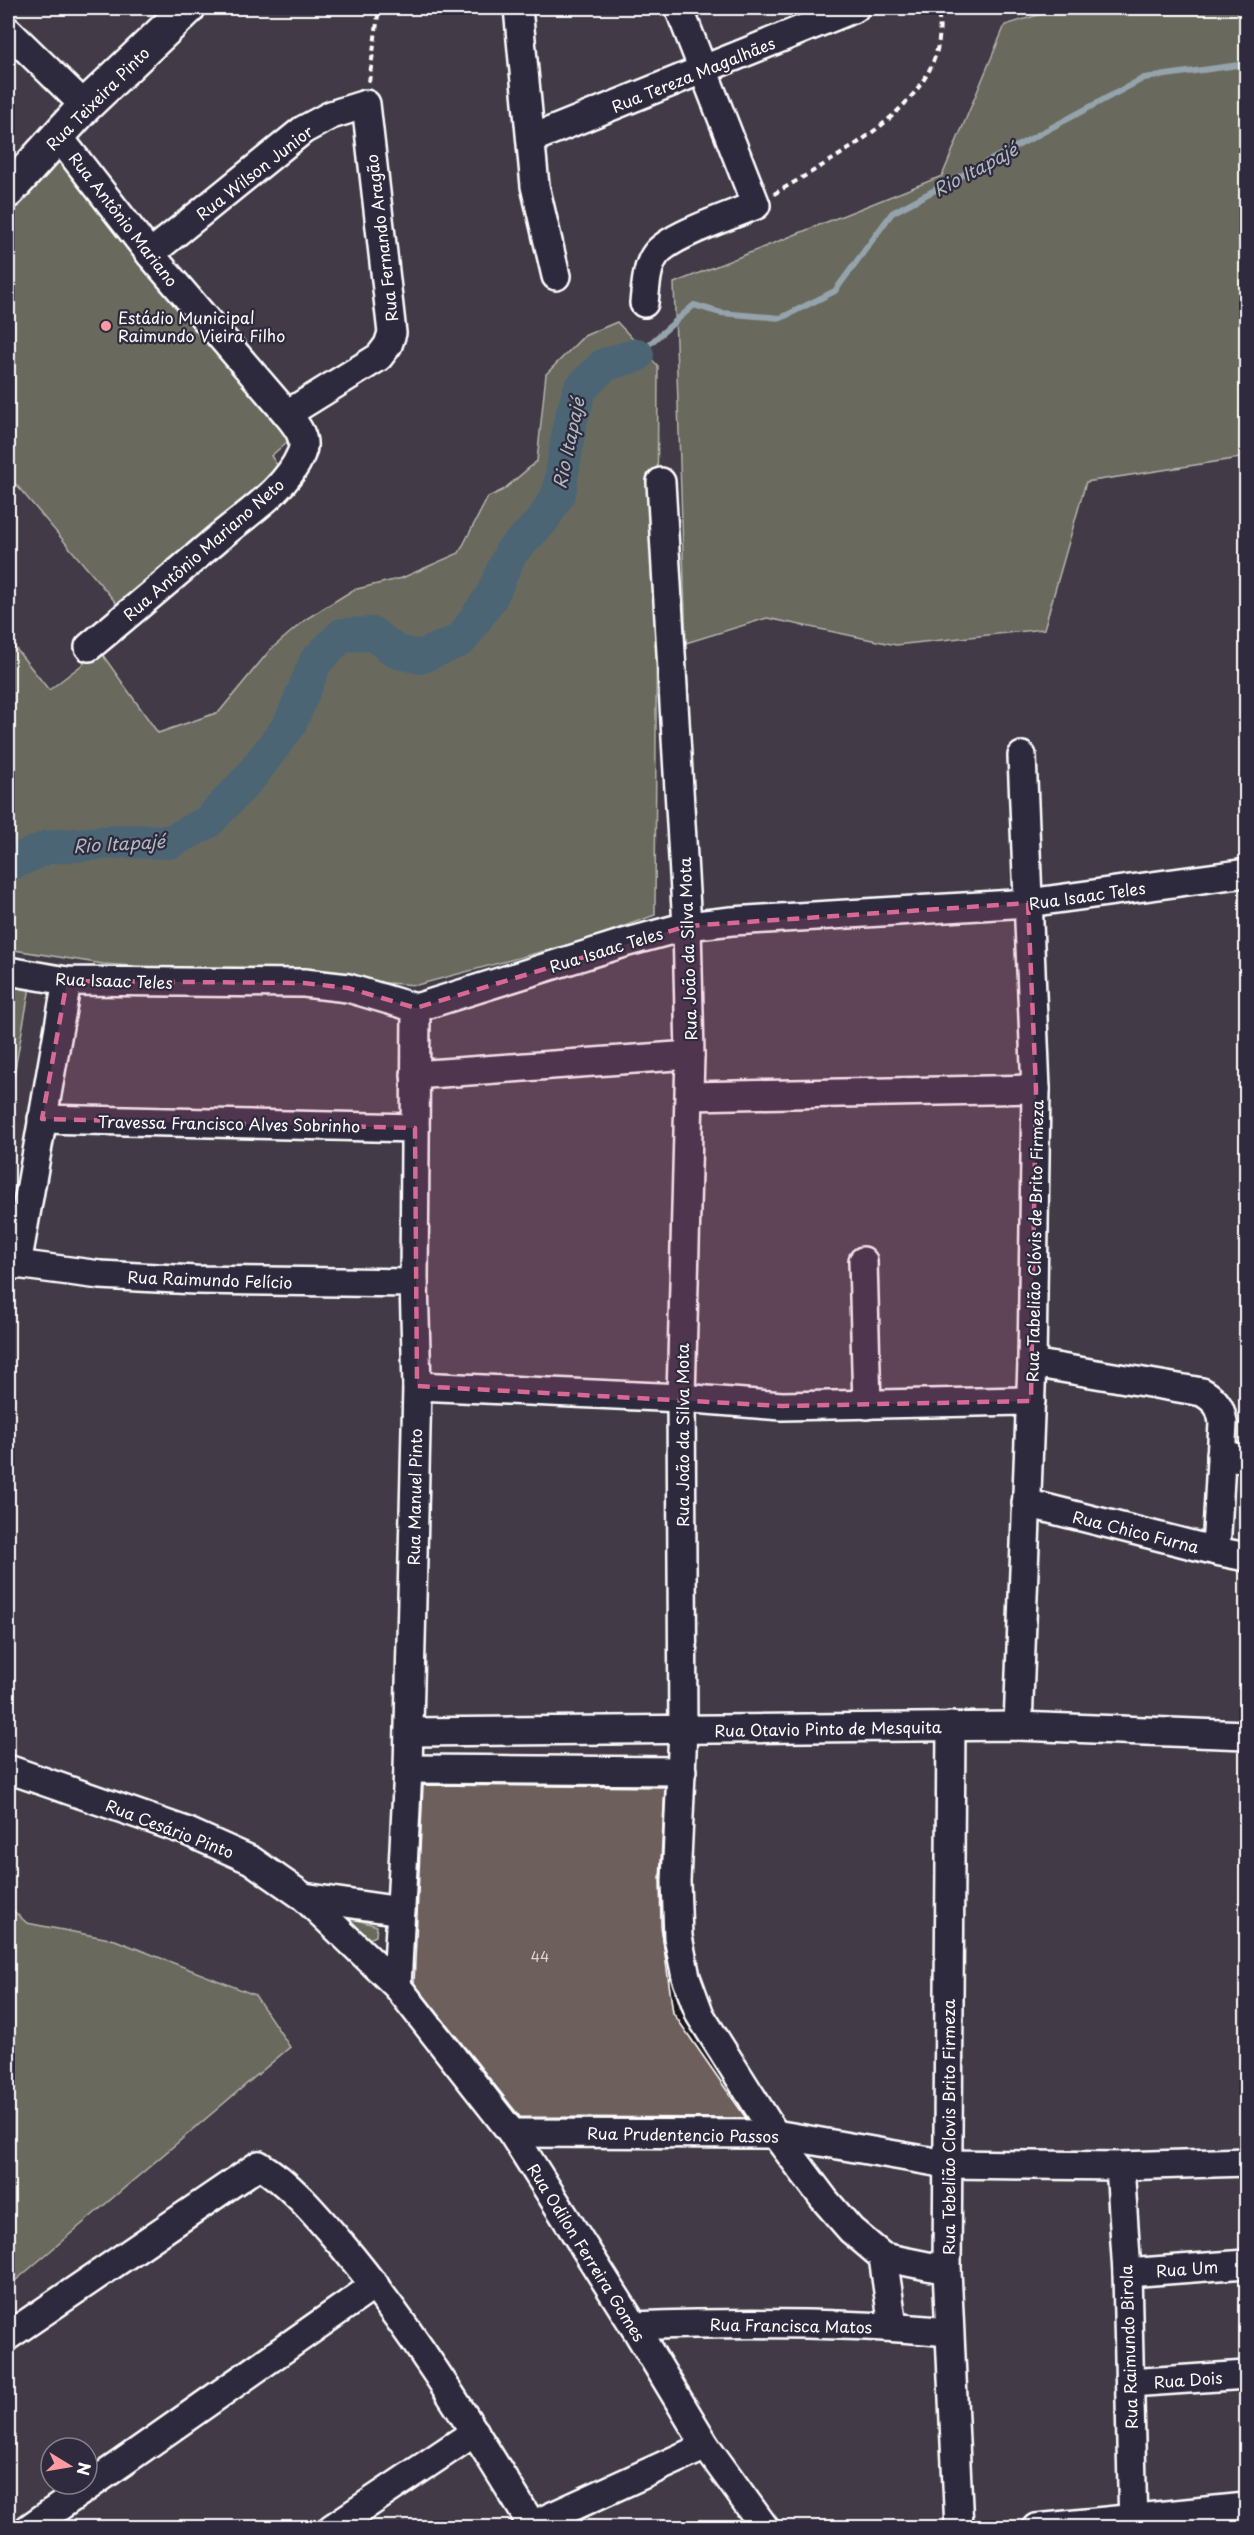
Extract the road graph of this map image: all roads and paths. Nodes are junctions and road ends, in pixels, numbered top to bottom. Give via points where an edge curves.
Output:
1 (188, 8) edge
2 (379, 8) edge
3 (518, 8) edge
4 (679, 8) edge
5 (855, 8) edge
6 (937, 8) edge
7 (8, 31) edge
8 (703, 71) junction
9 (366, 104) junction
10 (86, 106) junction
11 (58, 136) junction
12 (531, 139) junction
13 (8, 191) edge
14 (756, 205) junction
15 (150, 254) junction
16 (556, 276) dead end
17 (644, 303) dead end
18 (287, 414) junction
19 (303, 442) joint
20 (661, 482) dead end
21 (89, 647) dead end
22 (1022, 756) dead end
23 (1246, 873) edge
24 (1028, 903) junction
25 (687, 926) junction
26 (8, 971) edge
27 (67, 981) junction
28 (416, 1008) junction
29 (690, 1055) junction
30 (415, 1075) junction
31 (1036, 1089) junction
32 (690, 1096) junction
33 (42, 1119) junction
34 (415, 1128) junction
35 (863, 1261) dead end
36 (12, 1264) edge
37 (414, 1283) junction
38 (1032, 1363) junction
39 (417, 1386) junction
40 (681, 1398) junction
41 (1031, 1401) junction
42 (867, 1405) junction
43 (1234, 1457) edge
44 (1026, 1503) junction
45 (1216, 1551) junction
46 (1246, 1557) edge
47 (951, 1726) junction
48 (1018, 1726) junction
49 (683, 1730) junction
50 (409, 1732) junction
51 (1246, 1735) edge
52 (408, 1768) junction
53 (8, 1769) edge
54 (682, 1771) junction
55 (304, 1897) junction
56 (401, 1911) junction
57 (397, 1986) junction
58 (512, 2133) junction
59 (775, 2134) junction
60 (1246, 2162) edge
61 (947, 2163) junction
62 (1120, 2166) junction
63 (883, 2257) junction
64 (1246, 2264) edge
65 (947, 2270) junction
66 (1127, 2273) junction
67 (375, 2285) junction
68 (634, 2326) junction
69 (893, 2326) junction
70 (948, 2332) junction
71 (8, 2336) edge
72 (1246, 2375) edge
73 (1130, 2383) junction
74 (475, 2432) junction
75 (706, 2446) junction
76 (1246, 2507) edge
77 (1133, 2522) edge
78 (529, 2526) edge
79 (29, 2528) edge
80 (332, 2528) edge
81 (765, 2528) edge
82 (958, 2528) edge
83 (1036, 2528) edge

1 - 10 main road, Rua Teixeira Pinto
2 - 9 path
3 - 12 street
4 - 8 street
5 - 8 street, Rua Tereza Magalhães
6 - 14 path via 941,24 934,65 892,117
7 - 10 street
8 - 12 street, Rua Tereza Magalhães
8 - 14 street
9 - 15 street, Rua Wilson Junior via 303,130
9 - 18 street, Rua Fernando Aragão via 392,333 380,357
10 - 11 main road, Rua Teixeira Pinto
11 - 13 main road, Rua Teixeira Pinto
11 - 15 street, Rua Antônio Mariano
12 - 16 street via 535,186
14 - 17 street via 662,248 651,264
15 - 18 street, Rua Antônio Mariano
18 - 19 street, Rua Antônio Mariano via 298,427
19 - 21 street, Rua Antônio Mariano Neto via 294,466 268,496
20 - 25 street, Rua João da Silva Mota
22 - 24 street, Rua Tabelião Clóvis de Brito Firmeza
23 - 24 street, Rua Isaac Teles
24 - 25 street, Rua Isaac Teles
24 - 31 street, Rua Tabelião Clóvis de Brito Firmeza
25 - 28 street, Rua Isaac Teles
25 - 29 street, Rua João da Silva Mota
26 - 27 street, Rua Isaac Teles
27 - 28 street, Rua Isaac Teles via 304,983 348,988
27 - 33 street
28 - 30 street, Rua Manuel Pinto
29 - 30 street
29 - 32 street, Rua João da Silva Mota
30 - 34 street, Rua Manuel Pinto
31 - 32 street
31 - 38 street, Rua Tabelião Clóvis de Brito Firmeza
32 - 40 street, Rua João da Silva Mota
33 - 34 street, Travessa Francisco Alves Sobrinho
33 - 36 street
34 - 37 street, Rua Manuel Pinto
35 - 42 street
36 - 37 street, Rua Raimundo Felício via 195,1281
37 - 39 street, Rua Manuel Pinto
38 - 41 street, Rua Tabelião Clóvis de Brito Firmeza
38 - 43 street via 1202,1392 1221,1408
39 - 40 street
39 - 50 street, Rua Manuel Pinto
40 - 42 street via 782,1406
40 - 49 street, Rua João da Silva Mota
41 - 42 street
41 - 44 street, Rua Tabelião Clóvis de Brito Firmeza
43 - 45 street
44 - 45 street, Rua Chico Furna
44 - 48 street, Rua Tabelião Clóvis de Brito Firmeza
45 - 46 street, Rua Chico Furna
47 - 48 street, Rua Otavio Pinto de Mesquita
47 - 49 street, Rua Otavio Pinto de Mesquita
47 - 61 street, Rua Tebelião Clovis Brito Firmeza
48 - 51 street, Rua Otavio Pinto de Mesquita
49 - 50 street, Rua Otavio Pinto de Mesquita
49 - 54 street, Rua João da Silva Mota
50 - 52 street, Rua Manuel Pinto
52 - 54 street
52 - 56 street, Rua Manuel Pinto
53 - 55 street, Rua Cesário Pinto via 186,1831 251,1860
54 - 59 street, Rua João da Silva Mota via 676,1881 678,1937 686,1977 700,2015
55 - 56 street
55 - 57 street, Rua Cesário Pinto
56 - 57 street, Rua Manuel Pinto
57 - 58 street, Rua Odilon Ferreira Gomes
58 - 59 street, Rua Prudentencio Passos
58 - 68 street, Rua Odilon Ferreira Gomes
59 - 61 street, Rua Prudentencio Passos
59 - 63 street, Rua João da Silva Mota via 851,2230
60 - 62 street, Rua Prudentencio Passos
61 - 62 street, Rua Prudentencio Passos
61 - 65 street, Rua Tebelião Clovis Brito Firmeza
62 - 66 street, Rua Raimundo Birola
63 - 65 street, Rua João da Silva Mota
63 - 69 street
64 - 66 street, Rua Um
65 - 70 street, Rua Tebelião Clovis Brito Firmeza
66 - 73 street, Rua Raimundo Birola
67 - 71 street via 309,2207 259,2165
67 - 74 street
67 - 79 street
68 - 69 street, Rua Francisca Matos
68 - 75 street, Rua Odilon Ferreira Gomes
69 - 70 street, Rua Francisca Matos
70 - 82 street, Rua Tebelião Clovis Brito Firmeza
72 - 73 street, Rua Dois
73 - 77 street, Rua Raimundo Birola
74 - 78 street
74 - 80 street
75 - 78 street
75 - 81 street, Rua Odilon Ferreira Gomes
76 - 77 street
77 - 83 street

